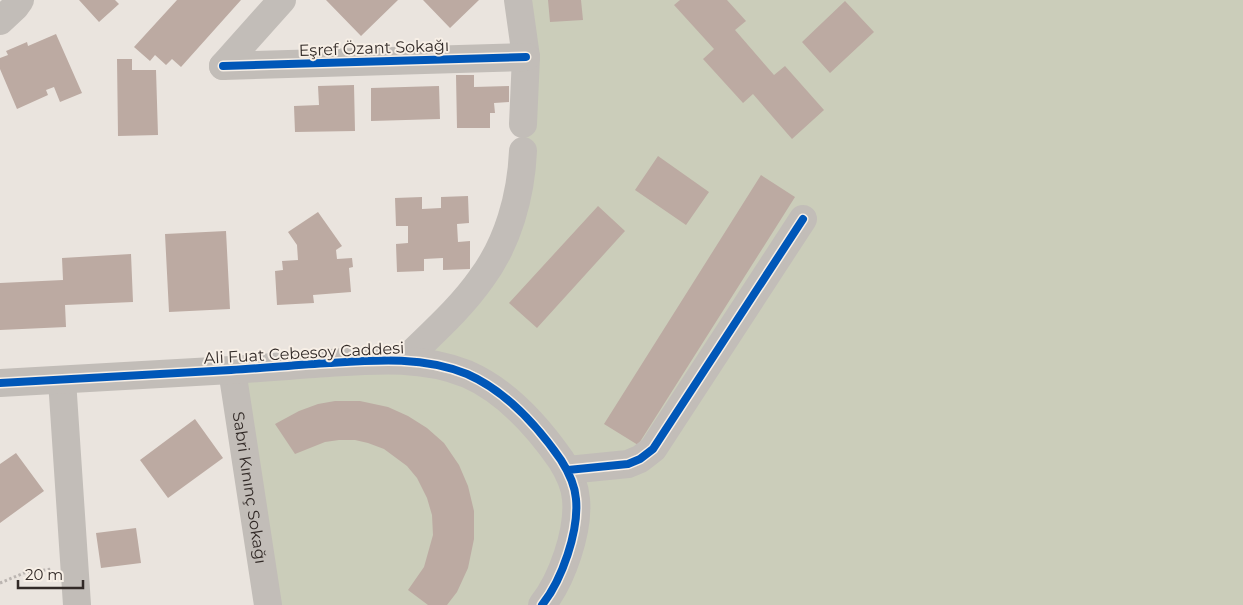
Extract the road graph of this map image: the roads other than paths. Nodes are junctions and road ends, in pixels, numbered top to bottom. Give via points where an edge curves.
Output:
1 (20, 0) edge
2 (282, 0) edge
3 (518, 0) edge
4 (0, 20) edge
5 (526, 58) junction
6 (523, 124) dead end
7 (523, 151) dead end
8 (803, 219) dead end
9 (405, 360) junction
10 (232, 370) junction
11 (62, 380) junction
12 (0, 383) edge
13 (568, 470) junction
14 (77, 605) edge
15 (268, 605) edge
16 (542, 605) edge

1 - 4 street
2 - 5 street, Eşref Özant Sokağı via 223,66
3 - 5 street
5 - 6 street
7 - 9 street via 513,214 491,265 456,309
8 - 13 street via 653,449 628,464
9 - 10 street, Ali Fuat Cebesoy Caddesi
9 - 13 street, Ali Fuat Cebesoy Caddesi via 467,374 494,390 525,416
10 - 11 street, Ali Fuat Cebesoy Caddesi
10 - 15 street, Sabri Kınınç Sokağı
11 - 12 street, Ali Fuat Cebesoy Caddesi
11 - 14 street
13 - 16 street, Ali Fuat Cebesoy Caddesi via 576,498 575,520 562,570

